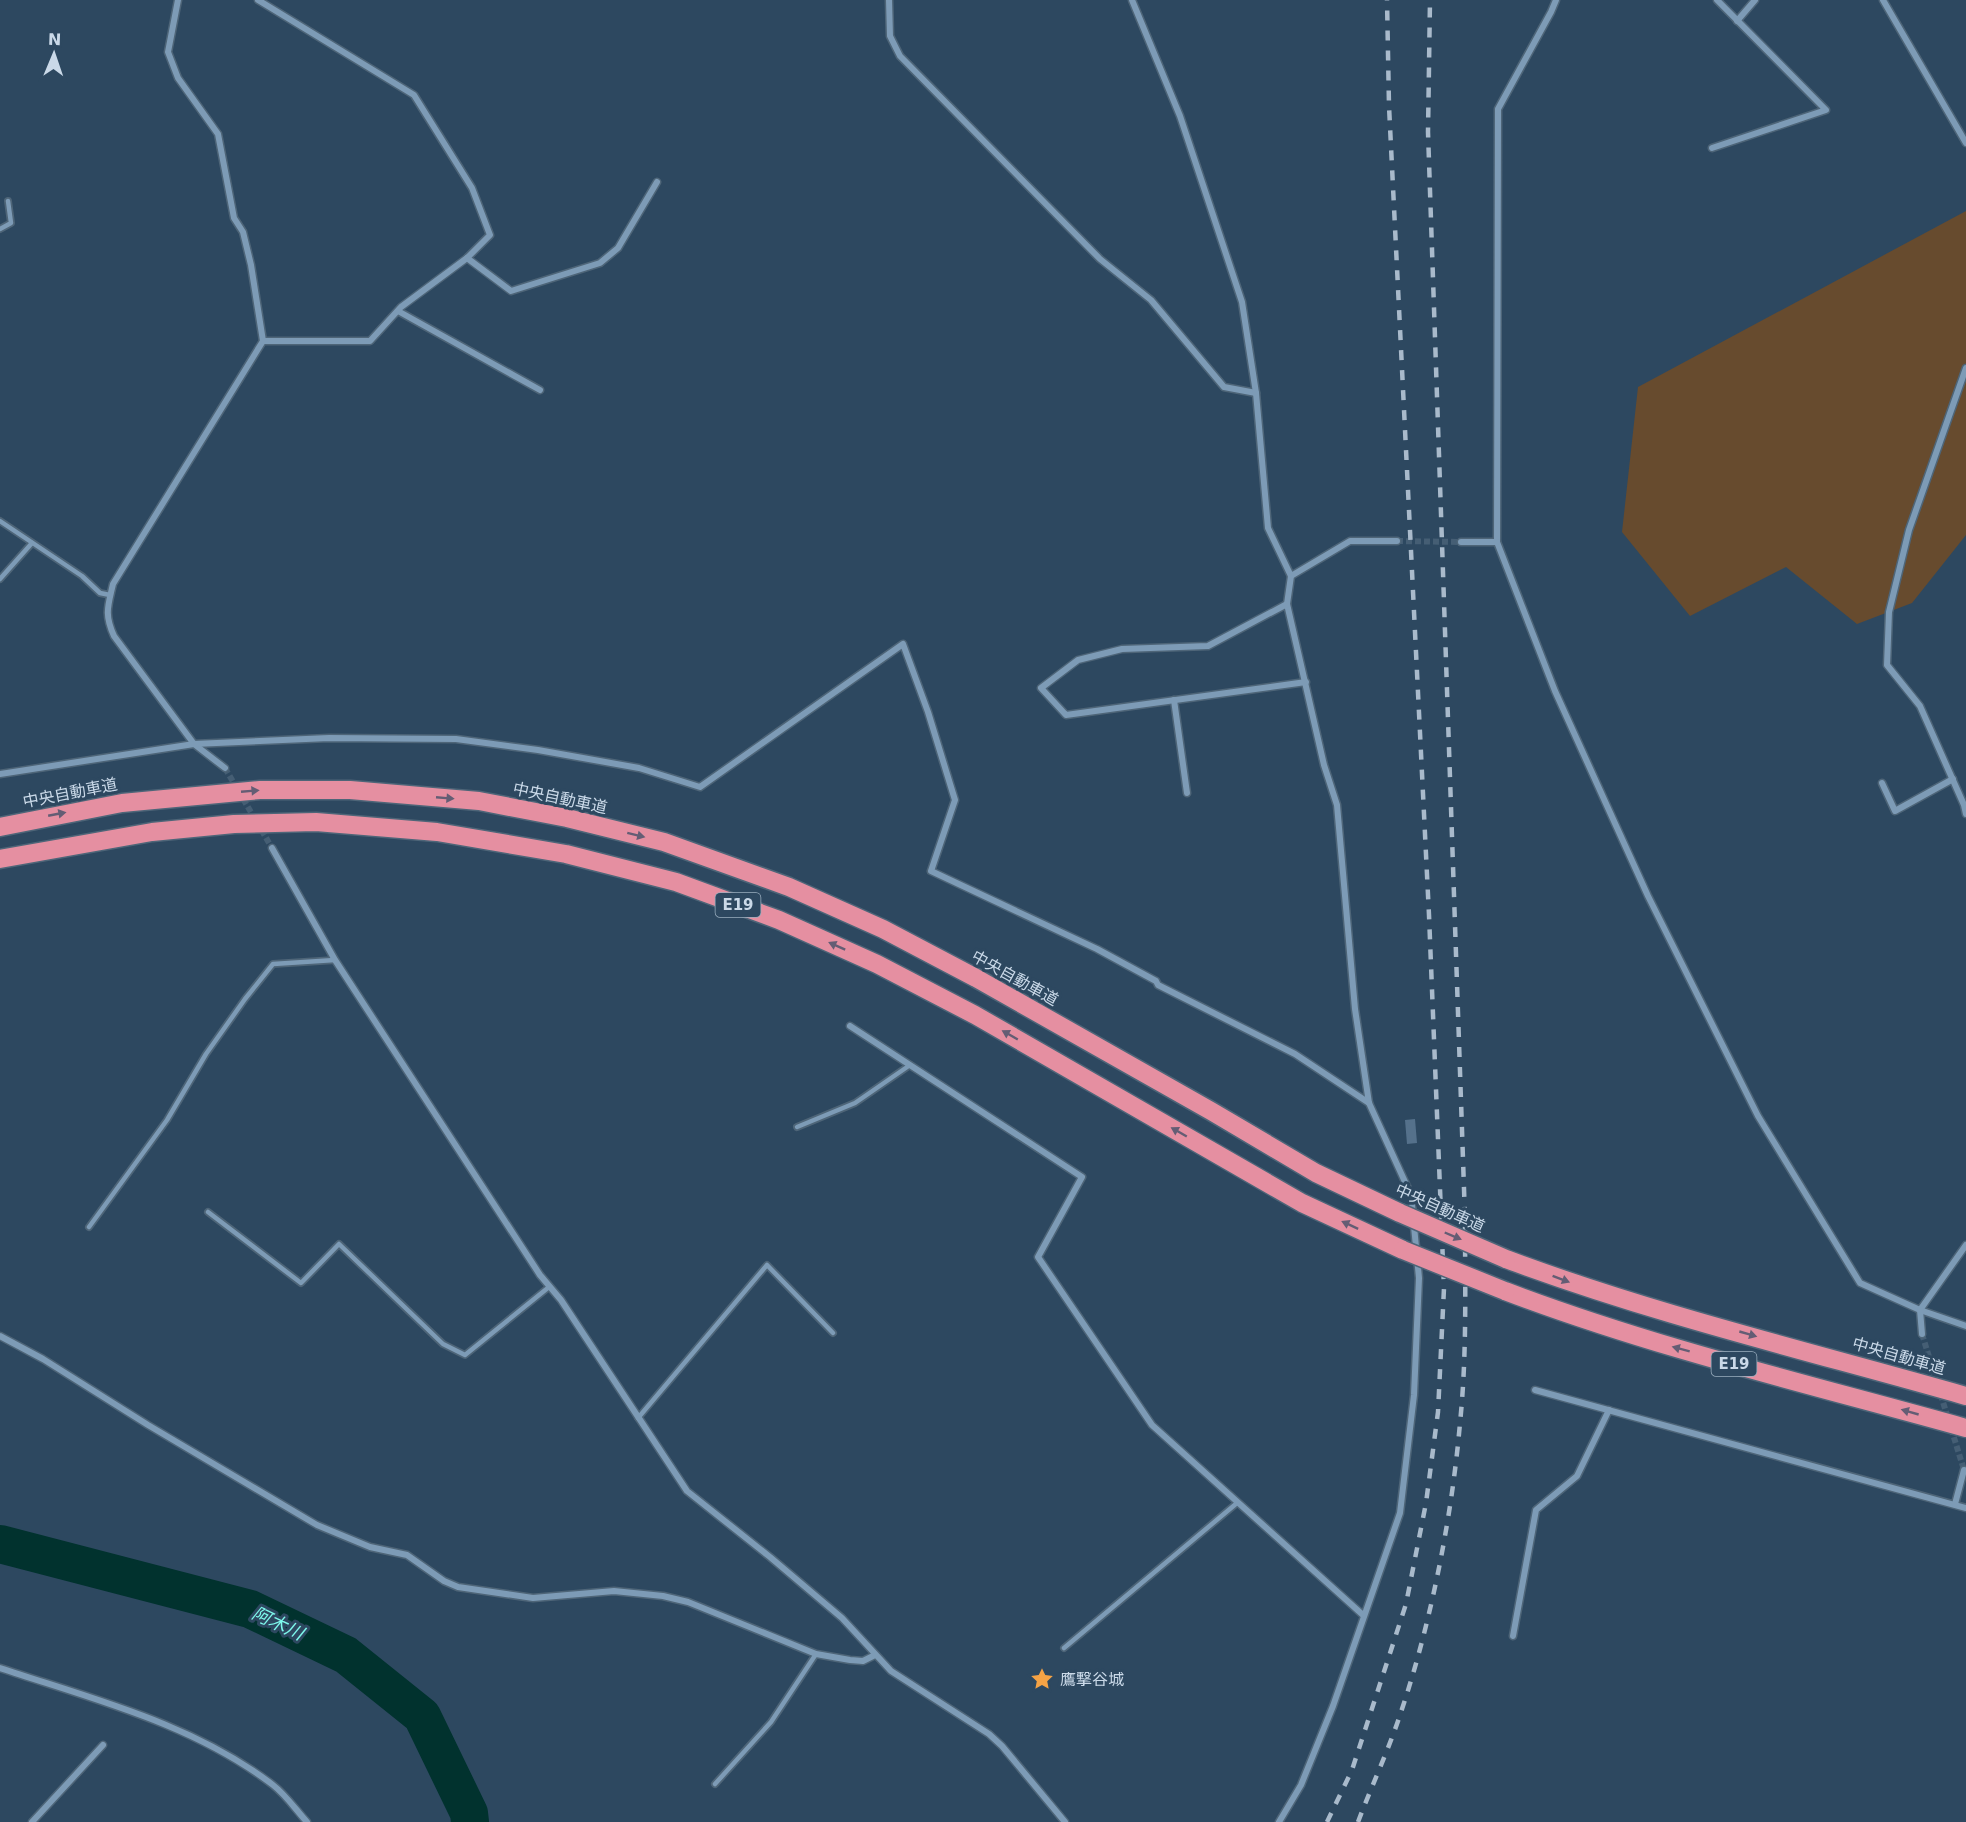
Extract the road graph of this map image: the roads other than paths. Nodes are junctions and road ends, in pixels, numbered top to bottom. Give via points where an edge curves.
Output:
1 (178, 0) edge
2 (258, 0) edge
3 (889, 0) edge
4 (1132, 0) edge
5 (1556, 0) edge
6 (1717, 0) edge
7 (1755, 0) edge
8 (1883, 0) edge
9 (1737, 21) junction
10 (1966, 143) edge
11 (1712, 148) dead end
12 (657, 182) dead end
13 (8, 201) dead end
14 (0, 229) edge
15 (467, 258) junction
16 (398, 311) junction
17 (263, 341) junction
18 (1966, 368) edge
19 (540, 390) dead end
20 (1256, 393) junction
21 (0, 521) edge
22 (1397, 542) tunnel mouth
23 (1461, 542) tunnel mouth
24 (1497, 542) junction
25 (32, 543) junction
26 (1291, 576) junction
27 (0, 579) edge
28 (110, 596) junction
29 (1287, 604) junction
30 (1306, 682) junction
31 (1174, 700) junction
32 (194, 744) junction
33 (225, 768) tunnel mouth
34 (0, 774) edge
35 (1953, 779) junction
36 (1882, 783) dead end
37 (1187, 793) dead end
38 (1965, 805) edge
39 (1966, 814) edge
40 (0, 827) edge
41 (272, 848) tunnel mouth
42 (0, 860) edge
43 (335, 960) junction
44 (850, 1026) dead end
45 (910, 1065) junction
46 (1369, 1103) junction
47 (797, 1127) dead end
48 (208, 1212) dead end
49 (89, 1227) dead end
50 (1966, 1245) edge
51 (549, 1287) junction
52 (1920, 1310) junction
53 (1966, 1326) edge
54 (833, 1333) dead end
55 (1922, 1334) tunnel mouth
56 (0, 1336) edge
57 (1535, 1390) dead end
58 (1966, 1395) edge
59 (1609, 1410) junction
60 (638, 1418) junction
61 (1966, 1428) edge
62 (1964, 1470) dead end
63 (1237, 1503) junction
64 (1955, 1504) junction
65 (1966, 1508) edge
66 (1363, 1615) junction
67 (1513, 1636) dead end
68 (1064, 1648) dead end
69 (816, 1654) junction
70 (875, 1655) junction
71 (0, 1668) edge
72 (103, 1745) dead end
73 (715, 1784) dead end
74 (32, 1822) edge
75 (307, 1822) edge
76 (1065, 1822) edge
77 (1279, 1822) edge

1 - 17 street via 168,52 178,78 218,134 234,218 243,232 251,265
2 - 15 street via 414,95 472,188 490,235
3 - 20 street via 890,36 900,56 1100,259 1151,300 1224,387
4 - 20 street via 1180,116 1242,302
5 - 24 street via 1498,109
6 - 9 street
7 - 9 street
8 - 10 street
9 - 11 street via 1826,110
12 - 15 street via 618,248 600,263 511,291
13 - 14 lane via 11,223
15 - 16 street
16 - 17 street via 370,341
16 - 19 street
17 - 28 street via 113,584
18 - 35 street via 1910,530 1889,612 1887,665 1920,706
20 - 26 street via 1268,528
21 - 25 lane
22 - 26 street via 1350,541
23 - 24 street
24 - 52 street via 1555,691 1647,896 1758,1116 1860,1283
25 - 27 lane
25 - 28 lane via 82,576 100,593
26 - 29 street
28 - 32 street via 106,608 114,636
29 - 30 street
29 - 31 street via 1208,646 1122,649 1078,660 1041,688 1066,715
30 - 31 street
30 - 46 street via 1337,805 1355,1009
31 - 37 street
32 - 33 street
32 - 34 street
32 - 46 street via 329,738 456,739 639,768 700,787 903,644 955,800 931,871 1096,950 1295,1054
35 - 36 street via 1895,811
35 - 38 street
38 - 39 street
40 -> 58 highway, 中央自動車道 / E19, bridge via 122,802 260,790 350,790 479,801 664,842 789,887 883,929 1017,1001 1316,1173 1506,1259 1637,1303
41 - 43 street
61 -> 42 highway, E19, bridge via 1568,1315 1403,1250 1302,1203 975,1015 877,964 779,920 676,882 555,852 437,832 316,822 152,832
43 - 49 lane via 273,964
43 - 51 street
44 - 45 street
45 - 47 lane via 855,1103
45 - 63 street via 1082,1177 1038,1257 1152,1425
46 - 66 street via 1411,1195 1419,1278 1414,1395 1400,1513
48 - 51 lane via 301,1283 339,1244 443,1344 465,1355
50 - 52 street
51 - 60 street
52 - 53 street
52 - 55 street
54 - 60 lane via 767,1265
56 - 69 street via 317,1525 370,1547 407,1556 458,1587 533,1598 614,1591 663,1596 688,1602
57 - 59 street
59 - 64 street
59 - 67 street via 1577,1476 1536,1510
60 - 70 street via 687,1491 842,1618
62 - 64 street
63 - 66 street
63 - 68 lane
64 - 65 street
66 - 77 street via 1329,1716 1300,1785
69 - 70 street via 863,1661
69 - 73 lane via 771,1722
70 - 76 street via 914,1688 996,1740
71 - 75 street via 133,1712 219,1749 275,1786
72 - 74 street

